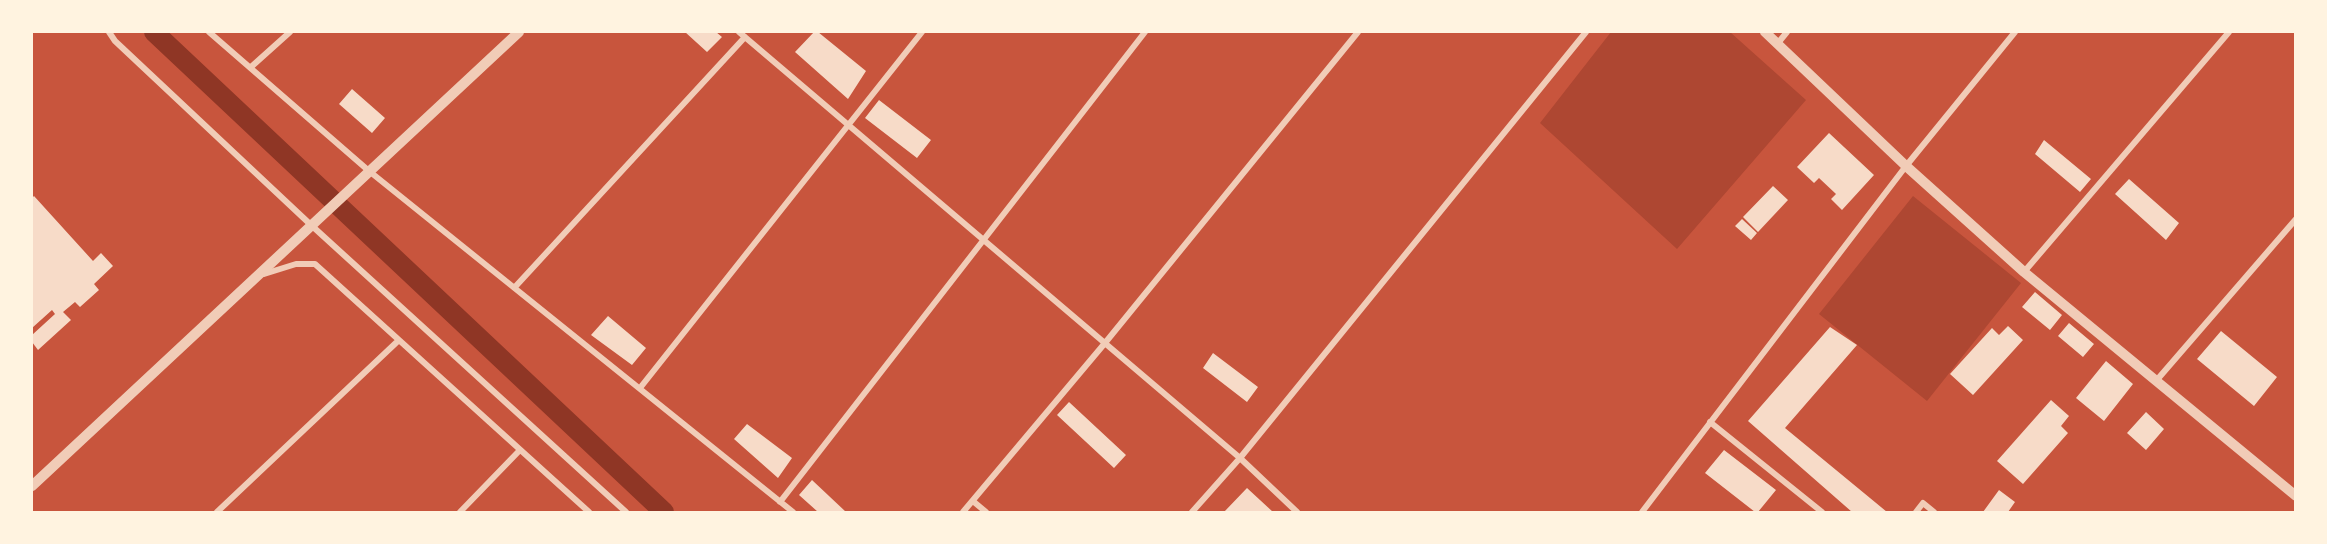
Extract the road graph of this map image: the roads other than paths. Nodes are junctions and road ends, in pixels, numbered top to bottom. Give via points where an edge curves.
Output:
1 (109, 32) edge
2 (209, 32) edge
3 (290, 32) edge
4 (519, 32) edge
5 (739, 32) edge
6 (922, 32) edge
7 (1145, 32) edge
8 (1358, 32) edge
9 (1586, 32) edge
10 (1765, 32) edge
11 (1787, 32) edge
12 (2015, 32) edge
13 (2229, 32) edge
14 (745, 37) junction
15 (1778, 43) junction
16 (251, 68) junction
17 (848, 124) junction
18 (1906, 166) junction
19 (369, 171) junction
20 (2295, 219) edge
21 (311, 225) junction
22 (983, 239) junction
23 (2024, 272) junction
24 (257, 276) junction
25 (515, 286) junction
26 (399, 340) junction
27 (1105, 343) junction
28 (2156, 381) junction
29 (640, 388) junction
30 (1710, 422) junction
31 (520, 450) junction
32 (1240, 458) junction
33 (32, 486) edge
34 (2295, 496) edge
35 (780, 502) junction
36 (974, 502) junction
37 (217, 513) edge
38 (460, 513) edge
39 (589, 513) edge
40 (626, 513) edge
41 (793, 513) edge
42 (963, 513) edge
43 (986, 513) edge
44 (1192, 513) edge
45 (1297, 513) edge
46 (1642, 513) edge
47 (1822, 513) edge
48 (1916, 513) edge
49 (1934, 513) edge

1 - 21 street
2 - 16 street
3 - 16 street
4 - 19 street
5 - 14 street
6 - 17 street
7 - 22 street
8 - 27 street
9 - 32 street
10 - 15 street
11 - 15 street
12 - 18 street
13 - 23 street
14 - 17 street
14 - 25 street
15 - 18 street
16 - 19 street
17 - 22 street
17 - 29 street
18 - 23 street
18 - 30 street
19 - 21 street
19 - 25 street
20 - 28 street
21 - 24 street
21 - 40 street
22 - 27 street
22 - 35 street
23 - 28 street
24 - 26 street via 296,264 315,264
24 - 33 street
25 - 29 street
26 - 31 street
26 - 37 street
27 - 32 street
27 - 36 street
28 - 34 street
29 - 35 street
30 - 46 street
30 - 47 street
31 - 38 street
31 - 39 street
32 - 44 street
32 - 45 street
35 - 41 street
36 - 42 street
36 - 43 street
48 - 49 street via 1923,504

